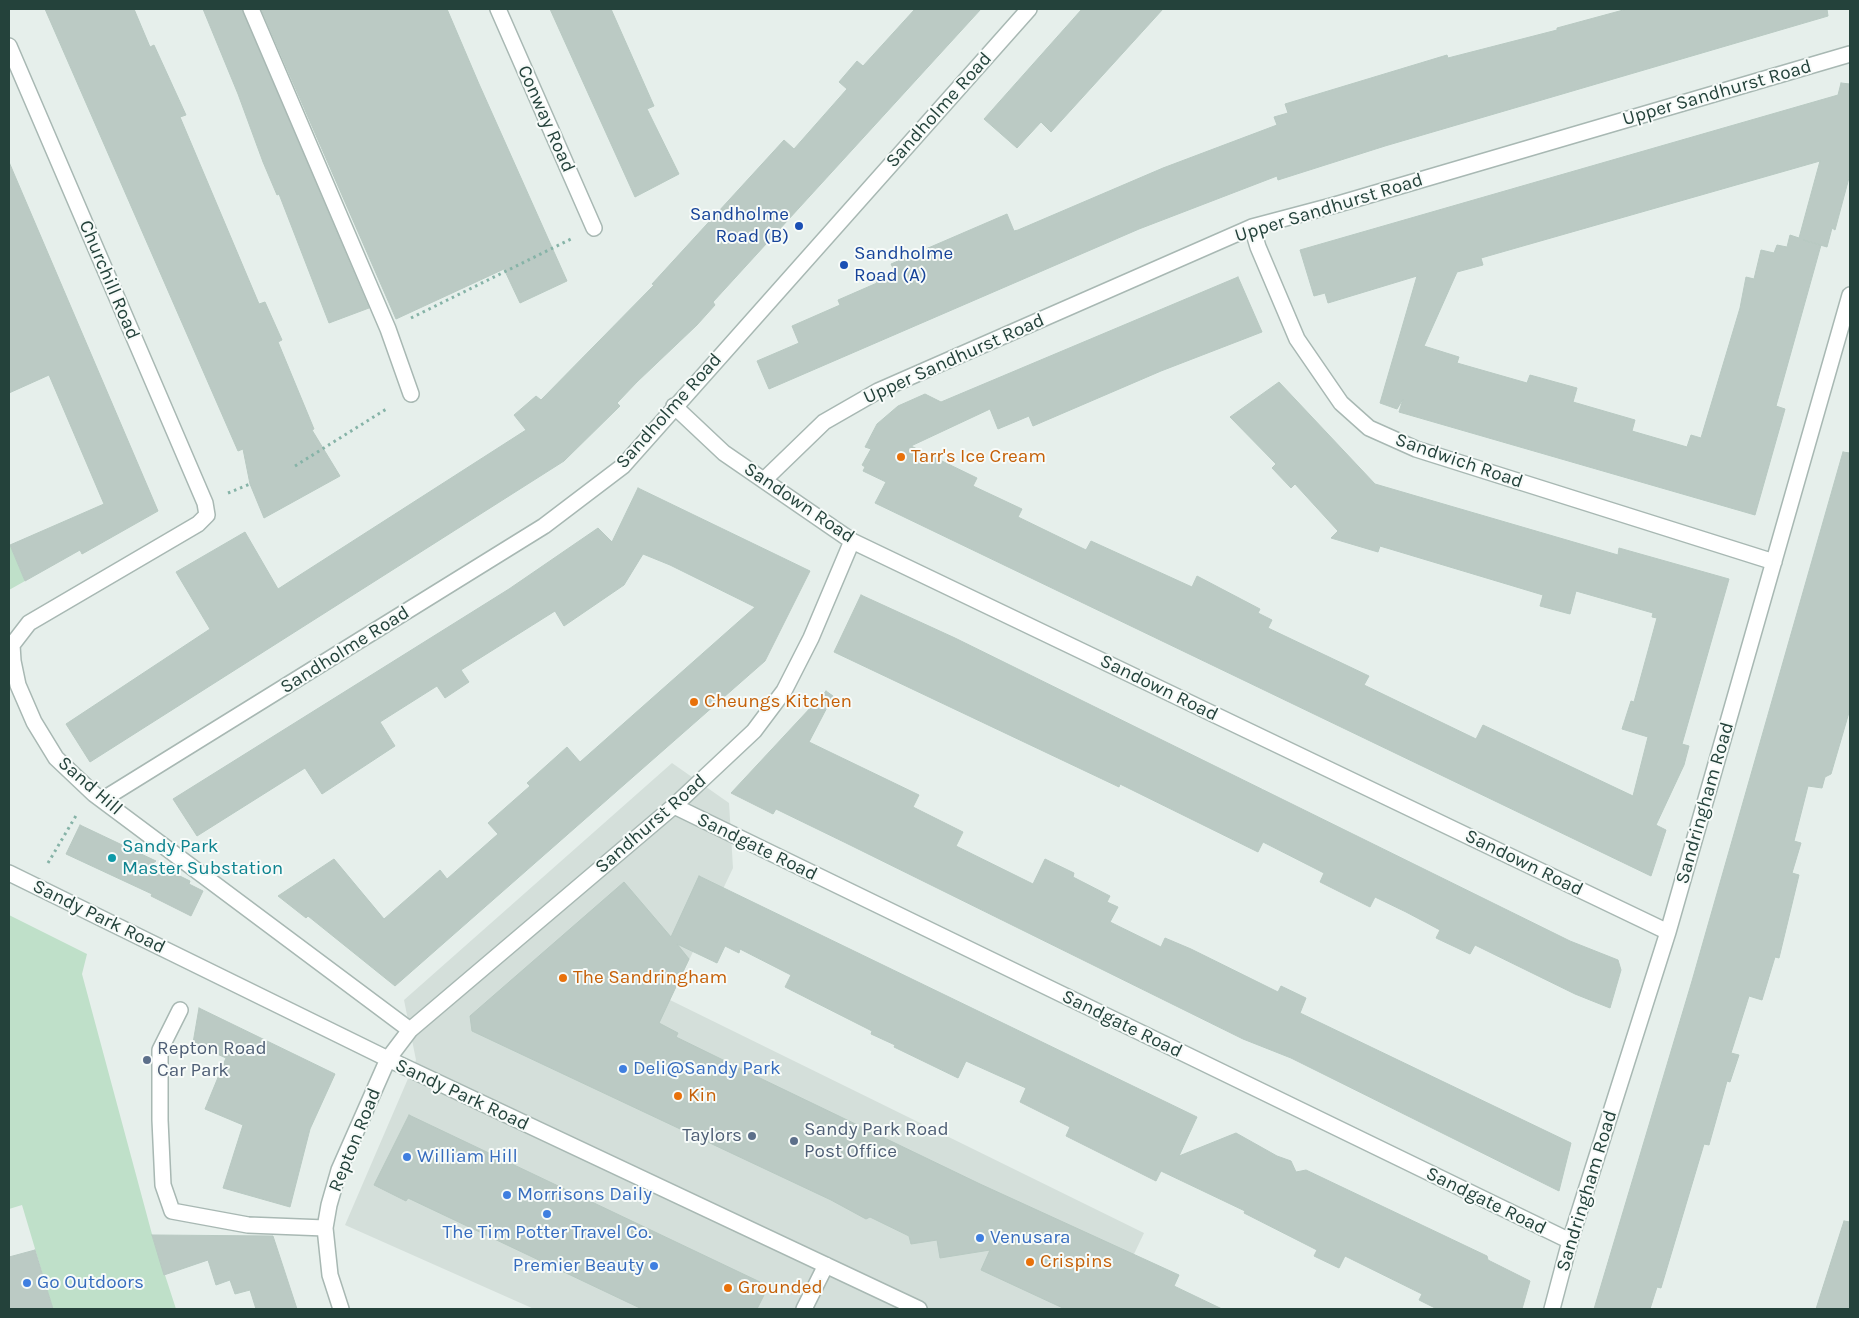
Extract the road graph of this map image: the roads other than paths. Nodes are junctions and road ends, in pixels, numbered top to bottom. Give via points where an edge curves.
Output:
1 (251, 9) edge
2 (498, 9) edge
3 (1030, 9) edge
4 (9, 46) edge
5 (1850, 54) edge
6 (1252, 227) junction
7 (594, 228) road end
8 (1850, 295) edge
9 (411, 394) road end
10 (674, 406) junction
11 (764, 480) junction
12 (207, 515) joint
13 (852, 541) junction
14 (1774, 562) junction
15 (11, 643) edge
16 (14, 686) edge
17 (102, 800) junction
18 (674, 806) junction
19 (9, 873) edge
20 (1668, 932) junction
21 (180, 1010) dead end
22 (410, 1030) junction
23 (388, 1059) junction
24 (326, 1228) junction
25 (1570, 1241) junction
26 (826, 1265) junction
27 (341, 1309) edge
28 (804, 1309) edge
29 (920, 1309) edge
30 (1552, 1309) edge

1 - 9 street via 388,329
2 - 7 street, Conway Road
3 - 10 street, Sandholme Road
4 - 12 street, Churchill Road via 205,503
5 - 6 street, Upper Sandhurst Road
6 - 11 street, Upper Sandhurst Road via 878,391 824,422
6 - 14 street, Sandwich Road via 1297,339 1341,403 1369,428 1416,449
8 - 14 street, Sandringham Road
10 - 11 street, Sandown Road via 724,453
10 - 17 street, Sandholme Road via 623,466 544,526
11 - 13 street, Sandown Road
12 - 15 street, Sand Hill via 198,524 29,623
13 - 18 street, Sandhurst Road via 811,638 784,691 754,731
13 - 20 street, Sandown Road
14 - 20 street, Sandringham Road
15 - 16 street, Sand Hill
16 - 17 street, Sand Hill via 56,758
17 - 22 street, Sand Hill
18 - 22 street, Sandhurst Road
18 - 25 street, Sandgate Road
19 - 23 street, Sandy Park Road
20 - 25 street, Sandringham Road
21 - 24 street via 160,1050 163,1185 172,1211 248,1224
22 - 23 street, Sandhurst Road
23 - 24 street, Repton Road via 338,1170
23 - 26 street, Sandy Park Road
24 - 27 street, Repton Road via 330,1275
25 - 30 street, Sandringham Road
26 - 28 street
26 - 29 street, Sandy Park Road

